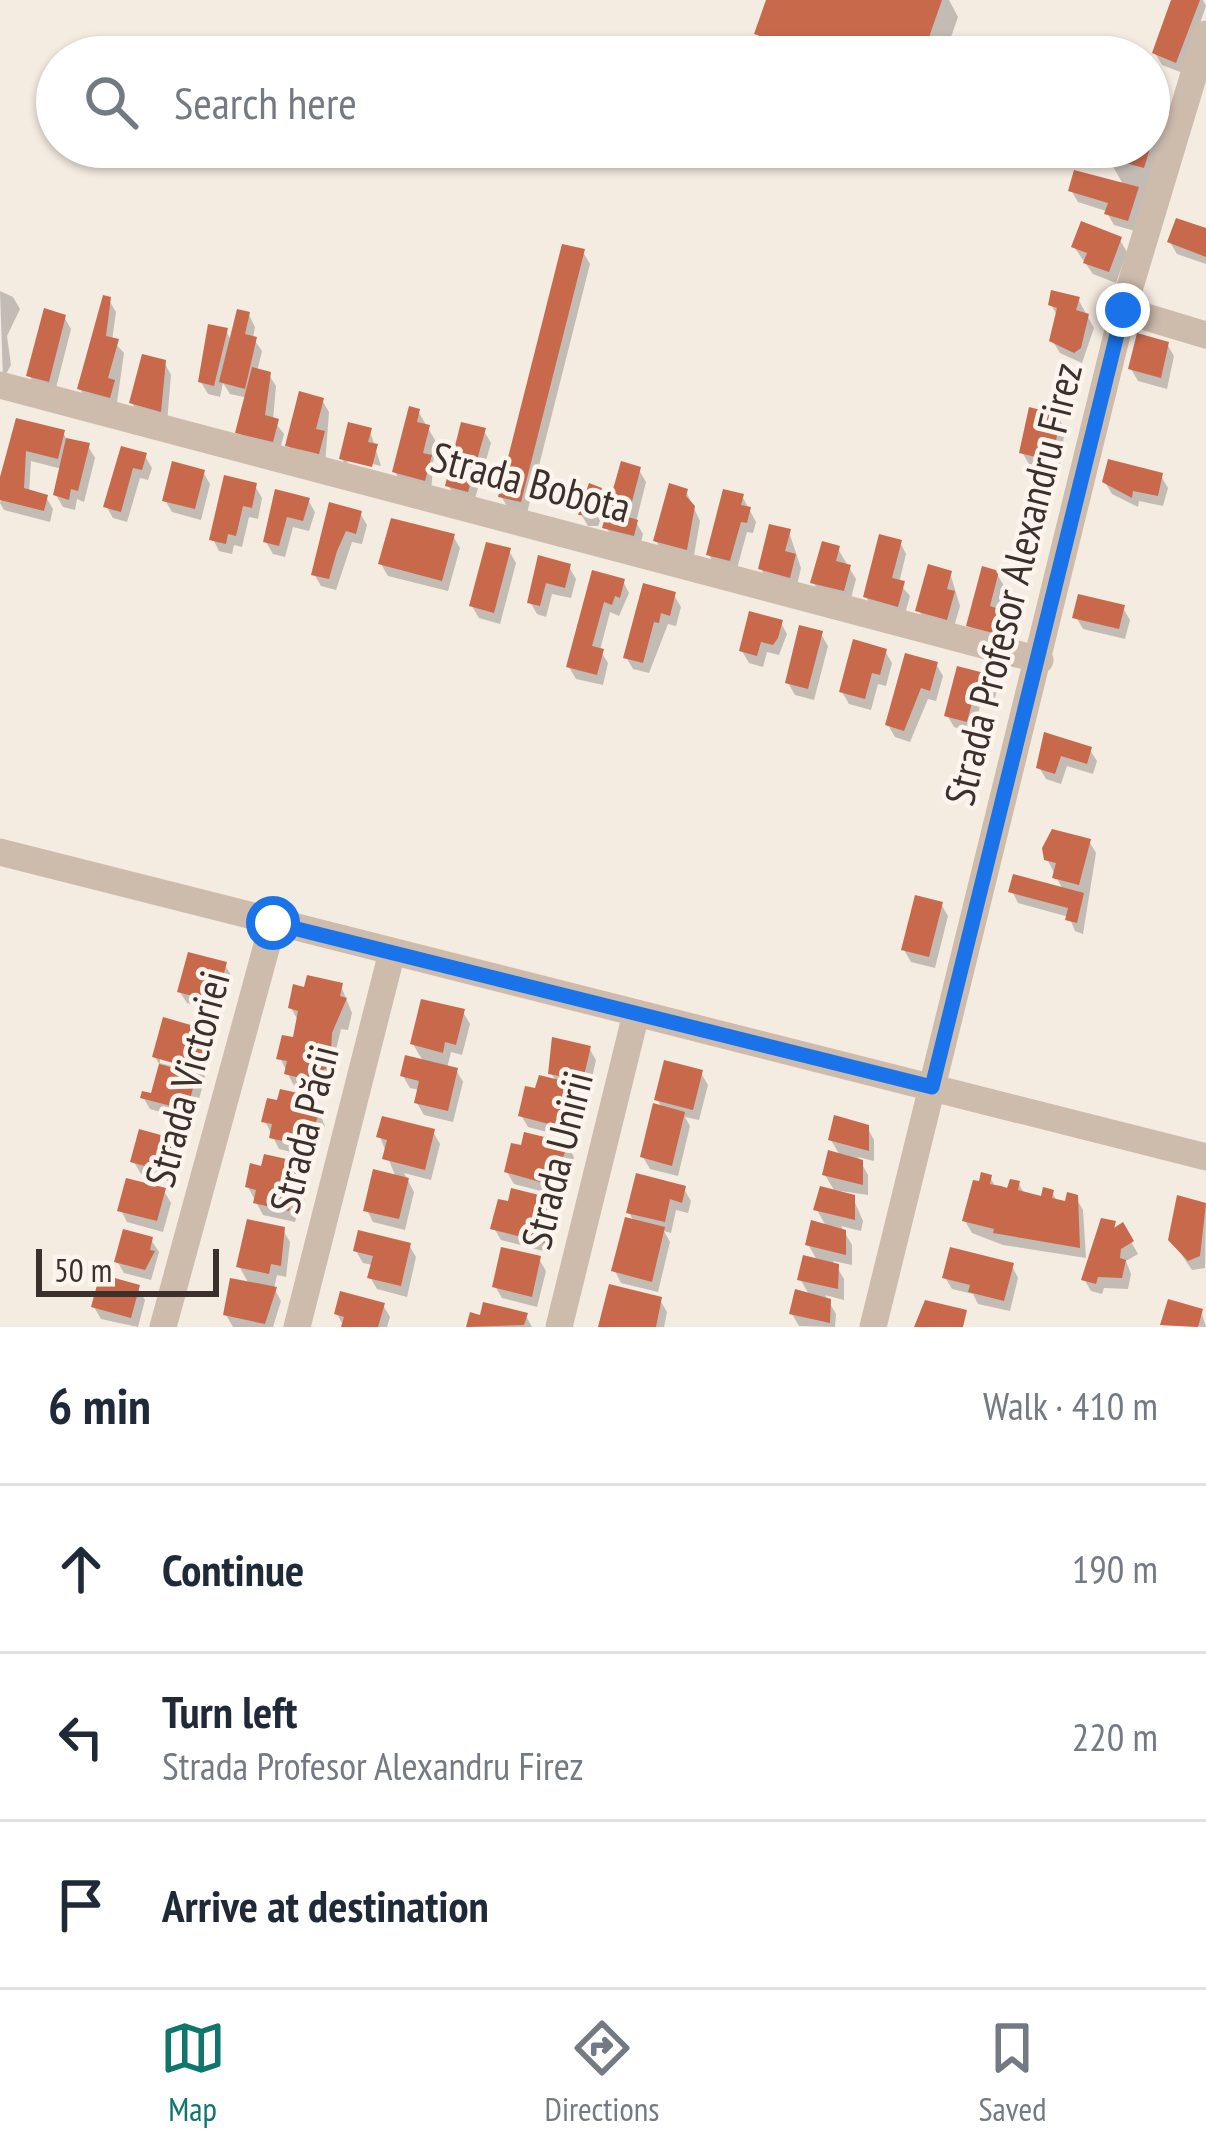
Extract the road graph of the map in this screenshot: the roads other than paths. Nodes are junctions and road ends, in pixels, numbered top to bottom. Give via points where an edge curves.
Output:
1 (1206, 34) edge
2 (1170, 154) edge
3 (1166, 168) edge
4 (1123, 310) junction
5 (1206, 334) edge
6 (0, 385) edge
7 (1040, 660) junction
8 (0, 852) edge
9 (273, 923) junction
10 (392, 952) junction
11 (636, 1014) junction
12 (932, 1087) junction
13 (1206, 1157) edge
14 (163, 1327) edge
15 (297, 1327) edge
16 (559, 1327) edge
17 (873, 1327) edge

1 - 2 street, Strada Profesor Alexandru Firez
3 - 4 street, Strada Profesor Alexandru Firez
4 - 5 street
4 - 7 street, Strada Profesor Alexandru Firez
6 - 7 street, Strada Bobota
7 - 12 street, Strada Profesor Alexandru Firez
8 - 9 street
9 - 10 street
9 - 14 street, Strada Victoriei
10 - 11 street
10 - 15 street, Strada Păcii
11 - 12 street
11 - 16 street, Strada Unirii
12 - 13 street
12 - 17 street, Strada Profesor Alexandru Firez

